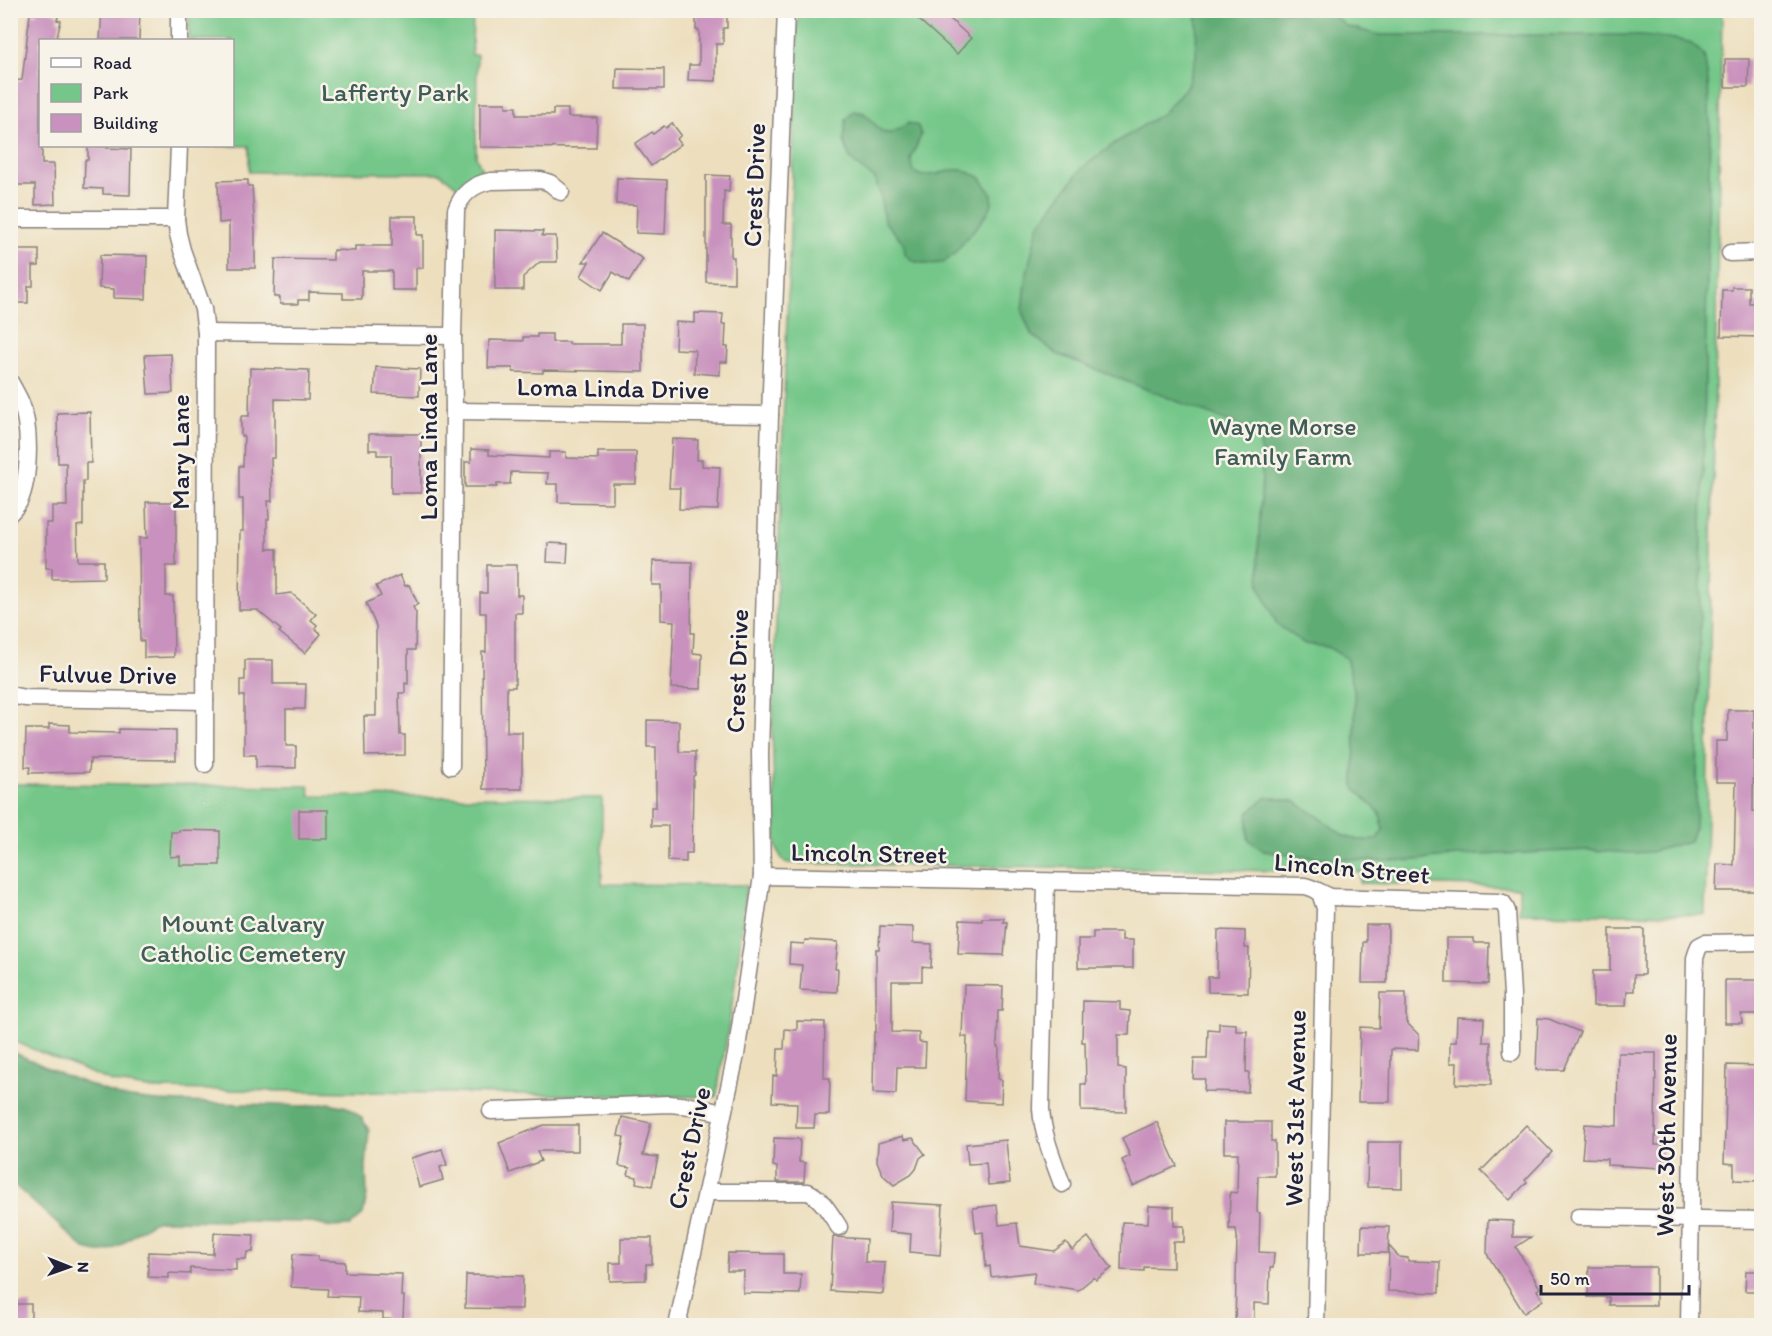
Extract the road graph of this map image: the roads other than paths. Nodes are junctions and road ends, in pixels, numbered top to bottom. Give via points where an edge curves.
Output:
1 (179, 10) edge
2 (786, 10) edge
3 (179, 39) edge
4 (179, 147) edge
5 (561, 192) dead end
6 (10, 219) edge
7 (176, 219) junction
8 (1761, 252) edge
9 (1730, 253) dead end
10 (206, 333) junction
11 (453, 336) junction
12 (10, 382) edge
13 (454, 411) junction
14 (770, 415) junction
15 (10, 513) edge
16 (10, 695) edge
17 (205, 701) junction
18 (205, 764) dead end
19 (451, 766) dead end
20 (762, 876) junction
21 (1046, 882) junction
22 (1320, 893) junction
23 (1761, 942) edge
24 (1512, 1052) dead end
25 (490, 1111) dead end
26 (723, 1113) junction
27 (1062, 1185) dead end
28 (706, 1192) junction
29 (1578, 1217) dead end
30 (1691, 1218) junction
31 (1761, 1220) edge
32 (840, 1227) dead end
33 (677, 1326) edge
34 (1316, 1326) edge
35 (1689, 1326) edge

1 - 3 street
2 - 14 street, Crest Drive
4 - 7 street, Mary Lane
5 - 11 street, Loma Linda Lane via 541,180 491,181 475,186 458,203
6 - 7 street
7 - 10 street, Mary Lane via 182,250 203,309
8 - 9 street
10 - 11 street
10 - 17 street, Mary Lane
11 - 13 street, Loma Linda Lane
12 - 15 street via 26,420 28,462 19,501
13 - 14 street, Loma Linda Drive
13 - 19 street, Loma Linda Lane
14 - 20 street, Crest Drive via 760,753
16 - 17 street, Fulvue Drive
17 - 18 street, Mary Lane
20 - 21 street, Lincoln Street
20 - 26 street, Crest Drive via 736,1054
21 - 22 street, Lincoln Street via 1305,886
21 - 27 street via 1041,1108 1047,1143
22 - 24 street, Lincoln Street via 1331,897 1503,903 1507,911
22 - 34 street, West 31st Avenue via 1325,908
23 - 30 street, West 30th Avenue via 1705,943 1699,946 1694,965
25 - 26 street via 669,1104
26 - 28 street, Crest Drive
28 - 32 street via 808,1192
28 - 33 street, Crest Drive
29 - 30 street
30 - 31 street
30 - 35 street, West 30th Avenue

